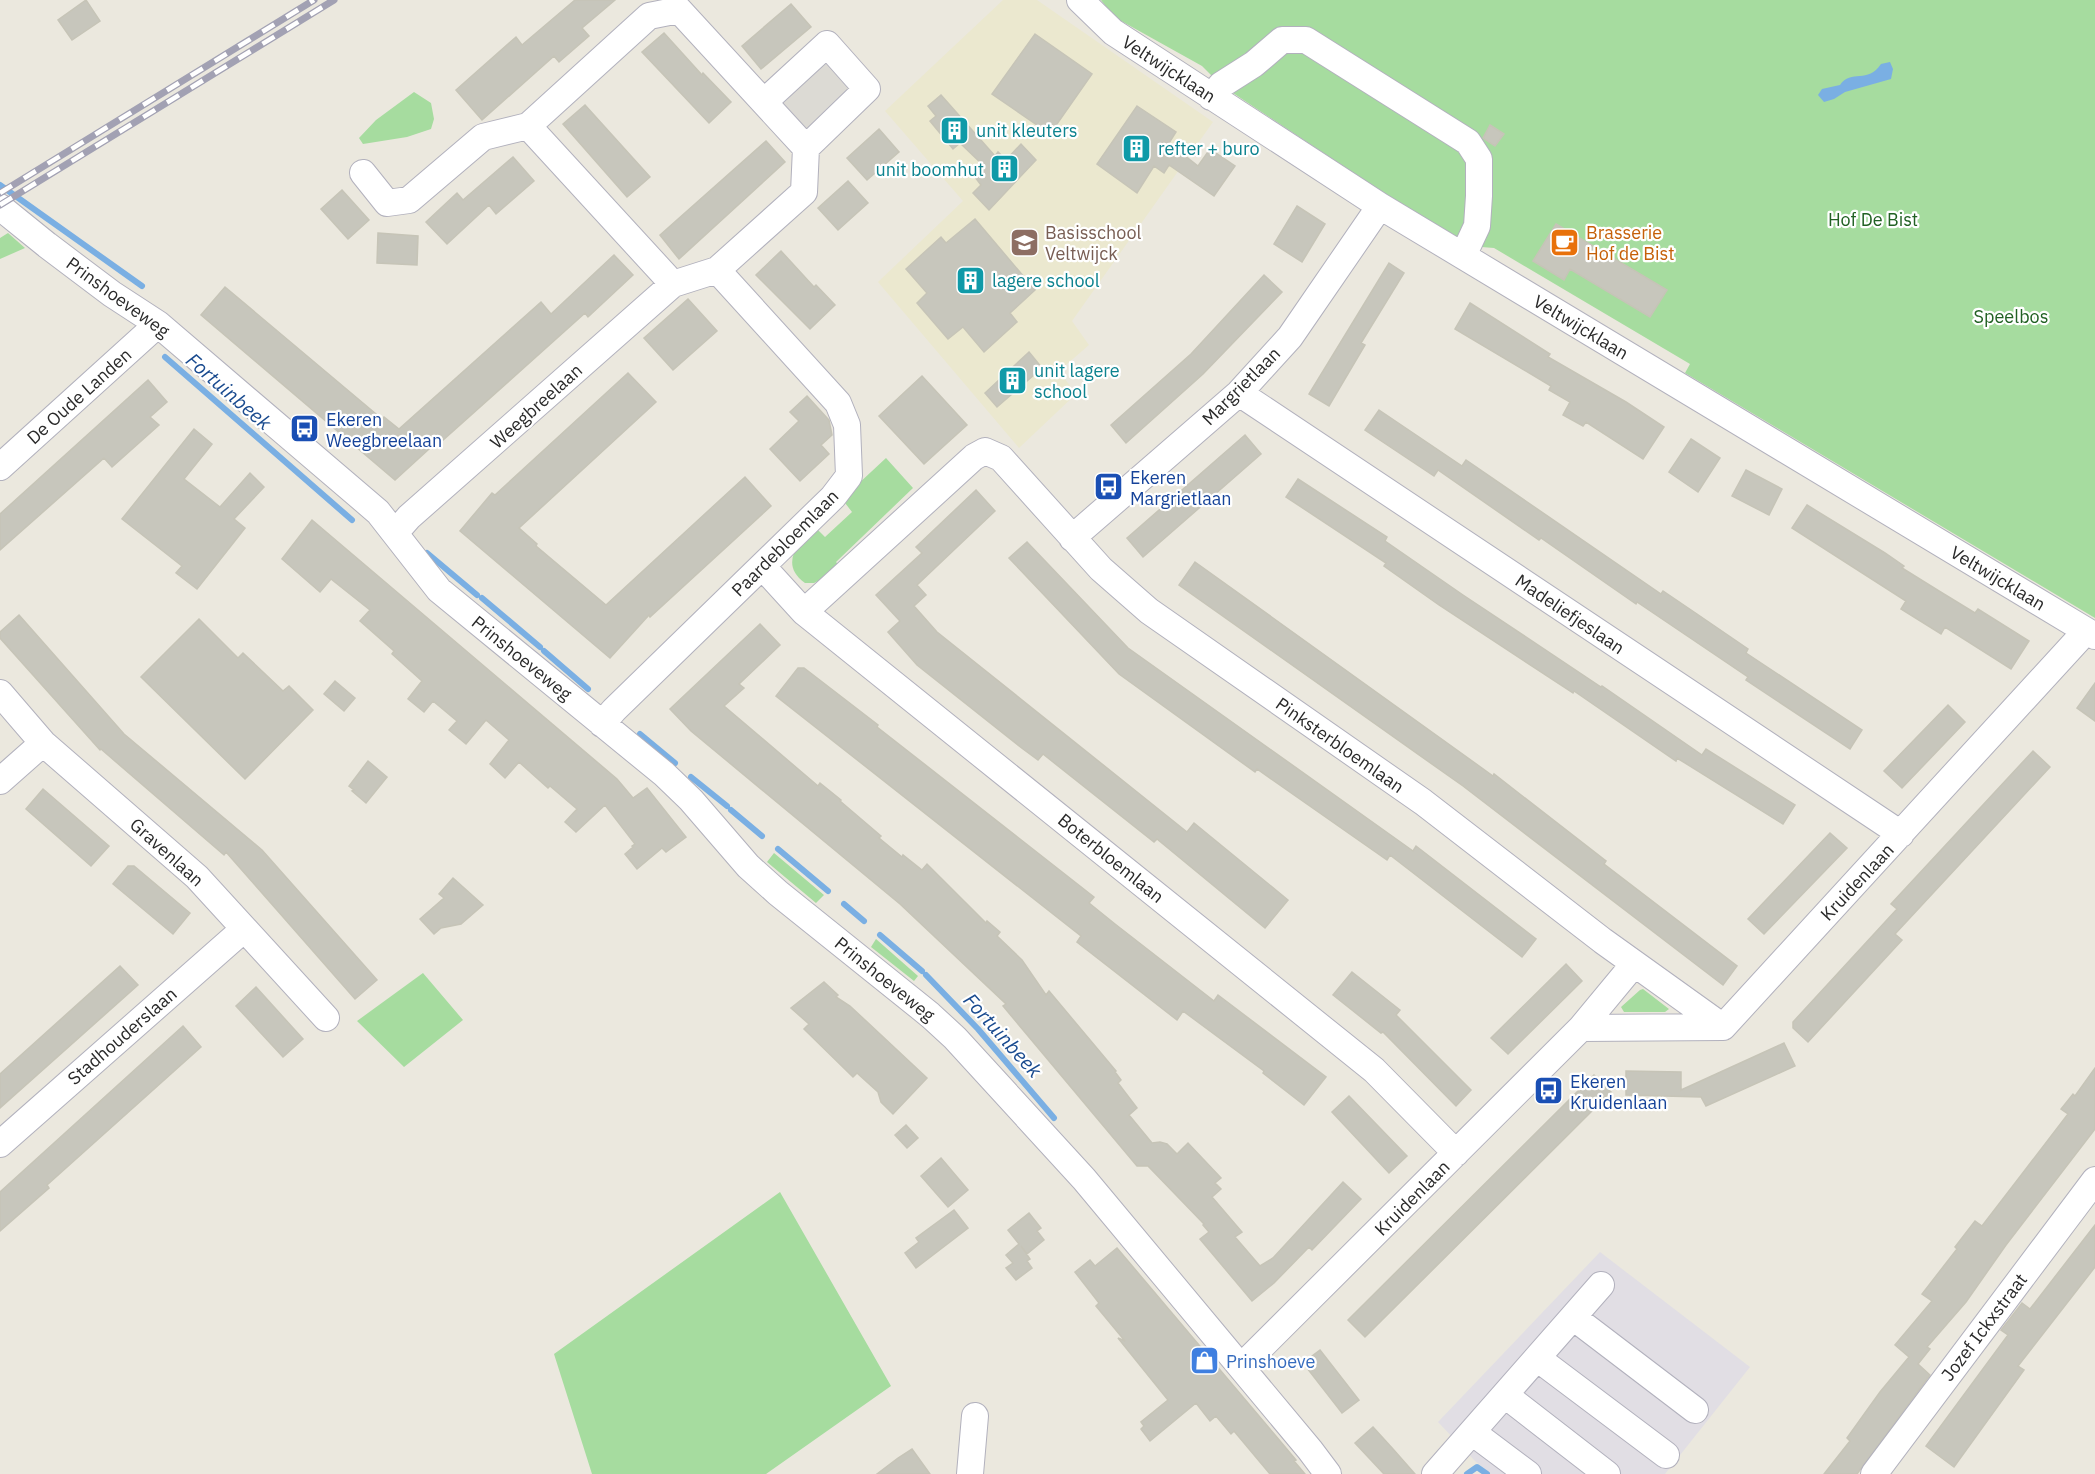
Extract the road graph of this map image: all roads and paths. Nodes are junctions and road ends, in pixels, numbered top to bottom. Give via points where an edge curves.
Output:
1 (1080, 0) edge
2 (1212, 97) junction
3 (764, 102) junction
4 (528, 126) junction
5 (806, 148) junction
6 (363, 173) dead end
7 (1380, 206) junction
8 (0, 207) edge
9 (1462, 256) junction
10 (717, 270) junction
11 (673, 284) junction
12 (158, 324) junction
13 (1239, 393) junction
14 (0, 467) edge
15 (397, 530) junction
16 (1072, 538) junction
17 (763, 567) junction
18 (804, 612) junction
19 (2090, 634) edge
20 (0, 693) edge
21 (608, 717) junction
22 (43, 743) junction
23 (0, 781) edge
24 (1900, 834) junction
25 (244, 929) junction
26 (1634, 964) junction
27 (326, 1018) dead end
28 (1723, 1027) junction
29 (1581, 1028) junction
30 (0, 1144) edge
31 (1456, 1154) junction
32 (2095, 1180) edge
33 (1601, 1285) dead end
34 (1573, 1317) junction
35 (1538, 1358) junction
36 (1241, 1366) junction
37 (1505, 1395) junction
38 (1695, 1410) dead end
39 (975, 1416) dead end
40 (1472, 1432) junction
41 (1666, 1455) dead end
42 (970, 1474) edge
43 (1328, 1474) edge
44 (1435, 1474) edge
45 (1528, 1474) edge
46 (1607, 1474) edge
47 (1874, 1474) edge

1 - 2 street, Veltwijcklaan via 1113,32
2 - 7 street, Veltwijcklaan
2 - 9 street via 1221,85 1282,40 1306,40 1458,135 1479,159 1477,226
3 - 4 street via 679,10 649,16
3 - 5 street
3 - 5 street via 827,44 867,88
4 - 6 street via 483,137 409,200 387,203
4 - 11 street
5 - 10 street, Weegbreelaan via 804,192
7 - 9 street, Veltwijcklaan
7 - 13 street, Margrietlaan via 1290,338
8 - 12 street, Prinshoeveweg via 112,294
9 - 19 street, Veltwijcklaan
10 - 11 street, Weegbreelaan
10 - 17 street, Paardebloemlaan via 838,403 847,425 849,476
11 - 15 street, Weegbreelaan
12 - 14 street, De Oude Landen
12 - 15 street, Prinshoeveweg
13 - 16 street, Margrietlaan
13 - 24 street, Madeliefjeslaan
15 - 21 street, Prinshoeveweg via 439,590
16 - 18 street, Pinksterbloemlaan via 1001,458 986,451 974,457
16 - 26 street, Pinksterbloemlaan via 1149,611 1423,802
17 - 18 street, Boterbloemlaan
17 - 21 street, Paardebloemlaan
18 - 31 street, Boterbloemlaan via 1374,1070
19 - 24 street, Kruidenlaan
20 - 22 street, Gravenlaan
21 - 36 street, Prinshoeveweg via 691,800 748,866 955,1038 1084,1179
22 - 23 street
22 - 25 street, Gravenlaan via 197,877
24 - 28 street, Kruidenlaan
25 - 27 street, Gravenlaan
25 - 30 street, Stadhouderslaan
26 - 28 street, Pinksterbloemlaan
26 - 29 street, Kruidenlaan
28 - 29 street
29 - 31 street, Kruidenlaan
31 - 36 street, Kruidenlaan
32 - 47 street, Jozef Ickxstraat
33 - 34 street
34 - 35 street
34 - 38 street
35 - 37 street
35 - 41 street
36 - 43 street, Prinshoeveweg
37 - 40 street
37 - 46 street
39 - 42 street
40 - 44 street
40 - 45 street

